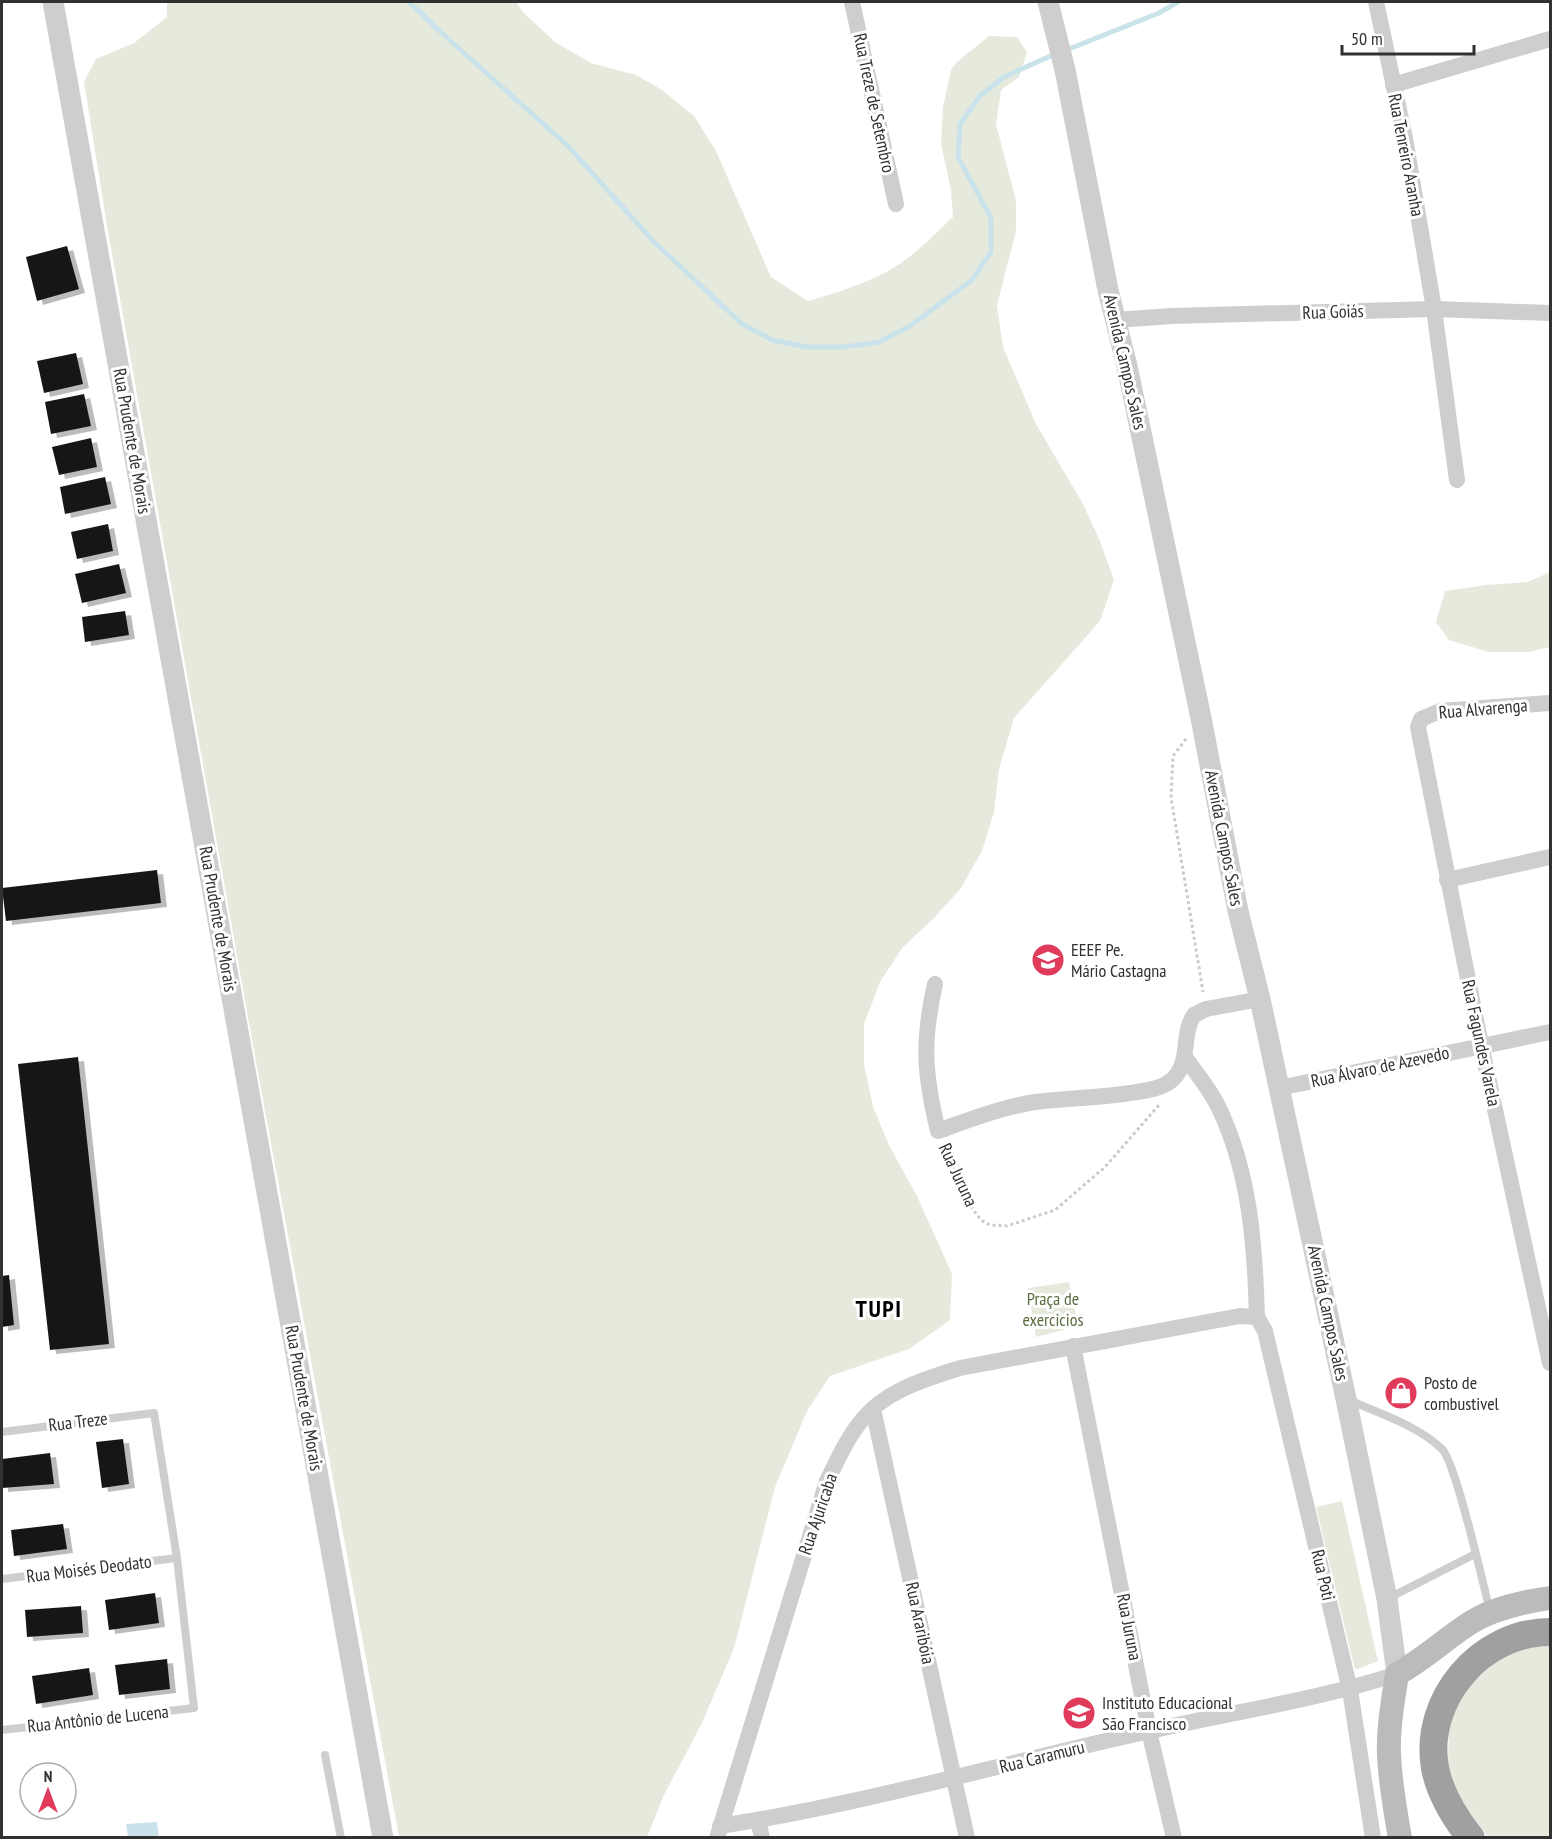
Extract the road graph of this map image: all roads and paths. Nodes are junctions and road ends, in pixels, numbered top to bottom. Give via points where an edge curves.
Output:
1 (53, 2) edge
2 (852, 2) edge
3 (1048, 2) edge
4 (1376, 2) edge
5 (1551, 39) edge
6 (1393, 85) junction
7 (896, 204) dead end
8 (1434, 309) junction
9 (1551, 313) edge
10 (1115, 320) junction
11 (1457, 480) dead end
12 (1551, 703) edge
13 (1201, 718) junction
14 (1419, 723) joint
15 (1551, 857) edge
16 (1447, 880) junction
17 (935, 984) dead end
18 (1260, 999) junction
19 (1206, 1009) junction
20 (1551, 1032) edge
21 (1481, 1045) junction
22 (1185, 1057) junction
23 (1173, 1080) junction
24 (1279, 1088) junction
25 (938, 1131) junction
26 (1257, 1317) junction
27 (1073, 1346) junction
28 (1551, 1363) edge
29 (1346, 1399) junction
30 (873, 1409) junction
31 (2, 1432) edge
32 (1475, 1554) junction
33 (177, 1558) junction
34 (2, 1579) edge
35 (1551, 1598) edge
36 (1387, 1599) junction
37 (1490, 1613) junction
38 (1551, 1632) edge
39 (1397, 1674) junction
40 (1350, 1690) junction
41 (2, 1730) edge
42 (1149, 1731) junction
43 (325, 1755) dead end
44 (954, 1778) junction
45 (758, 1820) junction
46 (718, 1832) edge
47 (341, 1838) edge
48 (383, 1838) edge
49 (762, 1838) edge
50 (967, 1838) edge
51 (1174, 1838) edge
52 (1374, 1838) edge
53 (1400, 1838) edge
54 (1471, 1838) edge

1 - 48 street, Rua Prudente de Morais
2 - 7 street, Rua Treze de Setembro
3 - 10 street, Avenida Campos Sales
4 - 6 street, Rua Tenreiro Aranha
5 - 6 street
6 - 8 street, Rua Tenreiro Aranha
8 - 9 street, Rua Goiás
8 - 10 street, Rua Goiás
8 - 11 street, Rua Tenreiro Aranha
10 - 13 street, Avenida Campos Sales
12 - 14 street, Rua Alvarenga via 1440,711
13 - 18 street, Avenida Campos Sales via 1238,911
13 - 19 path via 1173,756 1171,797
14 - 16 street, Rua Fagundes Varela
15 - 16 street
16 - 21 street, Rua Fagundes Varela
17 - 25 street, Rua Juruna via 926,1057 929,1095
18 - 19 street
18 - 24 street, Avenida Campos Sales
19 - 22 street via 1191,1019
20 - 21 street, Rua Álvaro de Azevedo
21 - 24 street, Rua Álvaro de Azevedo
21 - 28 street, Rua Fagundes Varela
22 - 23 street
22 - 26 street via 1217,1105 1236,1151 1250,1217
23 - 25 street via 1146,1091 1034,1102
23 - 25 path, Rua Juruna via 1164,1100 1105,1167 1055,1210 1007,1226 981,1220 969,1204
24 - 29 street, Avenida Campos Sales
26 - 27 street, Rua Ajuricaba via 1240,1316
26 - 40 street, Rua Poti via 1265,1331
27 - 30 street, Rua Ajuricaba via 960,1368 920,1381
27 - 42 street, Rua Juruna
29 - 32 lane via 1413,1428 1444,1451
29 - 36 street, Avenida Campos Sales
30 - 44 street, Rua Araribóia
30 - 46 street, Rua Ajuricaba via 862,1420 827,1481
31 - 33 lane, Rua Treze via 154,1413
32 - 36 lane
32 - 37 lane
33 - 34 lane, Rua Moisés Deodato
33 - 41 lane, Rua Antônio de Lucena via 194,1708
35 - 37 main road
36 - 39 street, Avenida Campos Sales
37 - 39 main road
38 - 54 highway via 1515,1637 1489,1651 1456,1679 1445,1698 1436,1726 1435,1769 1447,1802
39 - 40 street, Rua Caramuru
39 - 53 main road via 1389,1753
40 - 42 street, Rua Caramuru
40 - 52 street, Rua Poti
42 - 44 street, Rua Caramuru
42 - 51 street, Rua Juruna
43 - 47 lane
44 - 45 street, Rua Caramuru
44 - 50 street, Rua Araribóia
45 - 46 street, Rua Caramuru
45 - 49 street

